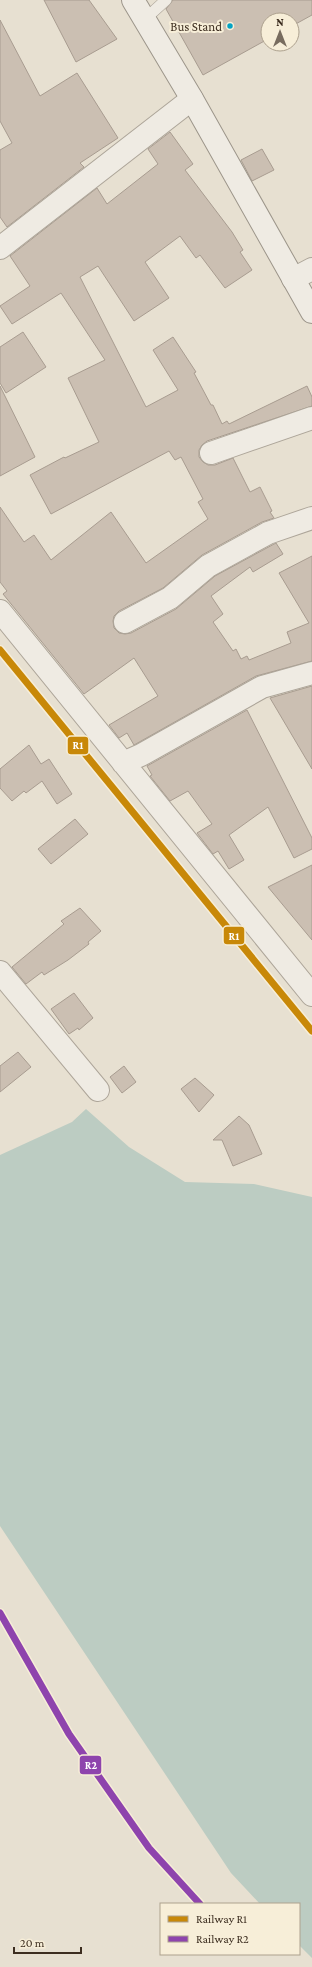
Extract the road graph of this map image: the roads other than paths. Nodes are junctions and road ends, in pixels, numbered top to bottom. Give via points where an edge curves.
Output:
1 (133, 0) edge
2 (166, 0) edge
3 (144, 20) junction
4 (192, 99) junction
5 (0, 248) edge
6 (303, 274) edge
7 (312, 312) edge
8 (312, 418) edge
9 (211, 453) dead end
10 (312, 518) edge
11 (0, 611) edge
12 (125, 622) dead end
13 (312, 673) edge
14 (123, 763) junction
15 (0, 972) edge
16 (312, 995) edge
17 (98, 1090) dead end

1 - 3 street
2 - 3 lane
3 - 4 street
4 - 5 street
4 - 6 street
6 - 7 street
8 - 9 street
10 - 12 street via 268,533 208,566 170,598
11 - 14 street
13 - 14 street via 262,687
14 - 16 street
15 - 17 street

